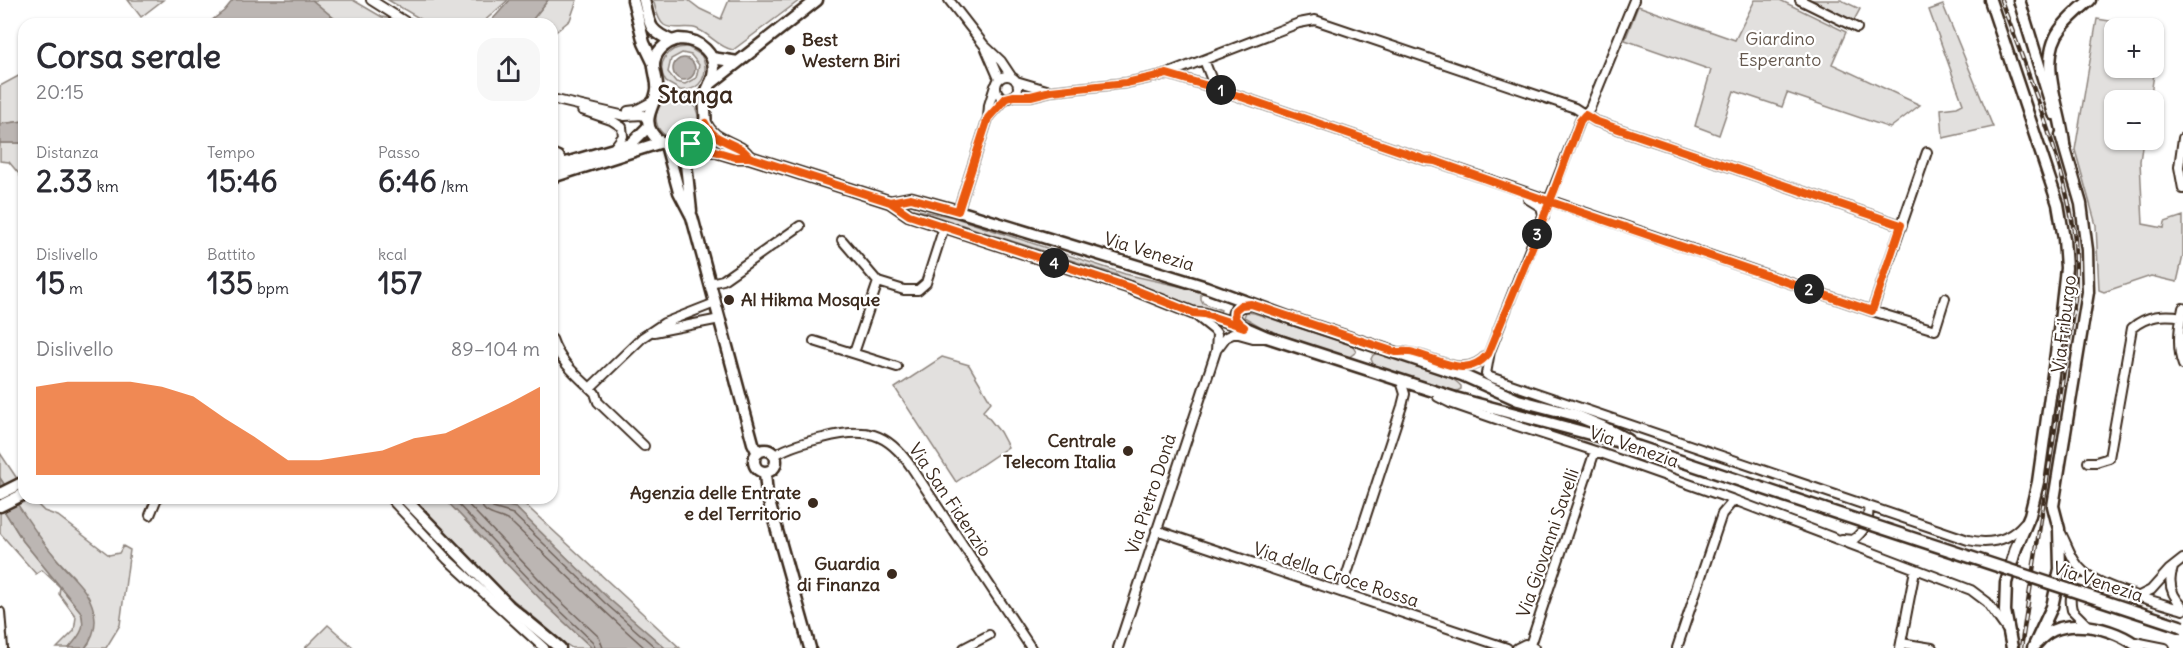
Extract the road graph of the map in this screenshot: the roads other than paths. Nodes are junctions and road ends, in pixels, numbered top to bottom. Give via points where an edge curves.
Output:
1 (371, 0) edge
2 (633, 0) edge
3 (644, 0) edge
4 (817, 0) edge
5 (949, 0) edge
6 (1634, 0) edge
7 (1800, 0) edge
8 (1990, 0) edge
9 (2019, 0) edge
10 (2090, 0) edge
11 (400, 18) edge
12 (1857, 28) dead end
13 (672, 40) junction
14 (984, 45) junction
15 (712, 58) junction
16 (1204, 60) junction
17 (738, 62) junction
18 (654, 64) junction
19 (1167, 74) junction
20 (1013, 79) junction
21 (997, 82) junction
22 (710, 84) junction
23 (1215, 88) junction
24 (1051, 91) junction
25 (1010, 97) junction
26 (558, 101) edge
27 (653, 101) junction
28 (570, 104) junction
29 (1585, 115) junction
30 (988, 118) junction
31 (705, 123) junction
32 (649, 124) junction
33 (2183, 138) edge
34 (664, 144) junction
35 (690, 144) junction
36 (2064, 144) junction
37 (614, 148) junction
38 (1927, 152) dead end
39 (558, 155) edge
40 (749, 157) junction
41 (1426, 160) junction
42 (563, 163) junction
43 (558, 165) edge
44 (558, 175) edge
45 (2183, 189) edge
46 (1550, 201) junction
47 (890, 202) junction
48 (958, 211) junction
49 (692, 217) junction
50 (1544, 217) junction
51 (1901, 225) junction
52 (800, 226) dead end
53 (944, 227) junction
54 (842, 240) dead end
55 (878, 282) junction
56 (710, 284) junction
57 (1945, 298) dead end
58 (716, 303) junction
59 (1251, 304) junction
60 (2183, 308) edge
61 (1872, 311) junction
62 (1193, 313) junction
63 (2182, 317) edge
64 (720, 319) junction
65 (1244, 327) junction
66 (650, 332) junction
67 (1267, 338) junction
68 (814, 341) dead end
69 (1216, 351) junction
70 (1395, 352) junction
71 (1489, 352) junction
72 (558, 353) edge
73 (854, 353) junction
74 (2183, 365) edge
75 (897, 367) dead end
76 (1468, 378) junction
77 (1486, 379) junction
78 (1401, 381) junction
79 (1421, 387) junction
80 (590, 388) junction
81 (1462, 400) junction
82 (1590, 420) junction
83 (1634, 426) junction
84 (644, 446) dead end
85 (1639, 447) junction
86 (1595, 451) junction
87 (758, 453) junction
88 (775, 455) junction
89 (2088, 462) dead end
90 (765, 473) junction
91 (18, 488) edge
92 (18, 490) edge
93 (0, 494) edge
94 (1734, 500) junction
95 (154, 504) edge
96 (396, 504) edge
97 (410, 504) edge
98 (0, 506) edge
99 (1868, 507) junction
100 (150, 514) dead end
101 (2029, 518) junction
102 (2059, 529) junction
103 (1156, 530) junction
104 (1837, 538) junction
105 (2183, 559) edge
106 (2174, 567) junction
107 (1915, 570) junction
108 (2097, 581) junction
109 (1341, 592) junction
110 (2139, 596) junction
111 (2183, 609) edge
112 (0, 612) edge
113 (2091, 627) junction
114 (2183, 627) edge
115 (2008, 632) junction
116 (989, 635) dead end
117 (2136, 645) edge
118 (1532, 646) edge
119 (1901, 646) edge
120 (3, 648) edge
121 (544, 648) edge
122 (560, 648) edge
123 (810, 648) edge
124 (964, 648) edge
125 (1032, 648) edge
126 (1118, 648) edge
127 (1507, 648) edge
128 (1517, 648) edge
129 (1677, 648) edge
130 (1932, 648) edge
131 (2012, 648) edge
132 (2033, 648) edge
133 (2165, 648) edge

1 - 11 street
2 - 18 main road
3 - 13 main road via 651,26 657,34
4 - 17 main road
5 - 14 street
6 - 29 street
7 - 12 street
8 - 101 main road, Via Friburgo via 2058,204 2064,239 2066,268 2058,339 2038,482
9 - 36 main road, Via Friburgo
10 - 36 main road via 2062,27 2049,60
13 - 15 main road via 698,43
13 - 18 main road via 661,49
14 - 20 street
14 - 21 street
15 - 17 main road
15 - 22 main road
16 - 19 street
16 - 23 street
16 - 29 street via 1315,20 1569,106
17 - 22 main road
18 - 27 main road via 657,92
19 - 23 street
19 - 24 street
20 - 21 street
20 - 24 street
20 - 25 street via 1018,89
21 - 25 street via 998,94
21 - 30 street
22 - 31 main road via 704,101
23 - 41 street
24 - 25 street
25 - 30 street
26 - 28 street
27 - 28 street via 625,111 581,102
27 - 32 main road
28 - 32 street via 625,116 643,115
28 - 37 street via 622,127 623,136
29 - 46 street
29 - 51 street
30 - 48 street
31 - 35 main road via 700,136
31 - 40 main road, Via Venezia via 715,137 738,147
32 - 34 main road via 652,134
32 - 37 main road via 631,144
33 - 45 street via 2179,167
34 - 35 main road, Via Venezia
34 - 44 main road, Via Venezia
34 - 49 main road via 679,192
35 - 40 main road, Via Venezia via 735,157
35 - 49 main road via 686,164
36 - 102 main road, Via Friburgo via 2081,204 2088,292 2053,506
37 - 42 main road
38 - 51 street
39 - 42 street
40 - 47 main road, Via Venezia
41 - 46 street
41 - 50 street via 1435,167 1533,201
42 - 43 main road
46 - 50 street
46 - 61 street
47 - 48 main road, Via Venezia via 911,198
47 - 53 main road, Via Venezia via 909,215
48 - 59 main road, Via Venezia
49 - 56 main road
50 - 71 street
51 - 61 street
52 - 56 street via 723,280
53 - 55 street via 926,283 918,290 904,291
53 - 62 main road, Via Venezia via 1128,287
54 - 55 street
55 - 73 street
56 - 58 main road
57 - 61 street via 1935,330
58 - 64 main road
58 - 66 street
59 - 65 main road via 1235,310 1236,321
59 - 70 main road, Via Venezia
60 - 63 street
62 - 65 main road, Via Venezia
62 - 69 street via 1217,334
63 - 74 street
63 - 89 street via 2159,315 2132,328 2109,458
64 - 66 street
64 - 87 main road
65 - 67 main road, Via Venezia
66 - 80 street
67 - 69 street via 1229,334
67 - 78 main road, Via Venezia
68 - 73 street
69 - 103 street, Via Pietro Donà
70 - 71 street, Via Venezia via 1412,352 1460,368 1475,366
70 - 76 main road, Via Venezia
71 - 77 street
72 - 80 street
73 - 75 street
76 - 77 main road, Via Venezia
76 - 81 main road via 1470,391
77 - 82 main road, Via Venezia via 1518,400
77 - 83 street, Via Venezia via 1490,377
78 - 79 main road, Via Venezia
78 - 109 street via 1405,394 1402,406
79 - 81 main road, Via Venezia
79 - 86 street, Via Venezia via 1450,403
80 - 84 street via 598,402
81 - 85 main road, Via Venezia
82 - 83 street, Via Venezia
82 - 85 main road, Via Venezia
83 - 99 street, Via Venezia
85 - 114 main road, Via Venezia, bridge
86 - 94 street, Via Venezia
86 - 118 street, Via Giovanni Savelli
87 - 88 main road via 765,450
87 - 90 main road via 754,466
88 - 90 main road via 777,465
88 - 125 street, Via San Fidenzio via 795,445 850,432 878,435 893,444
90 - 123 main road via 769,501
91 - 93 main road
92 - 98 main road
94 - 104 street, Via Venezia
94 - 129 street via 1722,514
95 - 100 street
96 - 121 street via 447,559
97 - 122 main road via 509,606
99 - 101 street, Via Venezia via 1982,543 2006,538
99 - 104 street via 1869,516 1861,533 1850,540
101 - 115 main road, Via Friburgo via 2008,575 2004,600
102 - 108 street via 2080,568
102 - 132 main road, Via Friburgo via 2057,587
103 - 109 street, Via della Croce Rossa
103 - 126 street, Via Pietro Donà
104 - 107 street, Via Venezia
105 - 106 street
106 - 110 street via 2151,590
106 - 111 street via 2170,586
107 - 115 street, Via Venezia via 1977,594
107 - 119 street
108 - 110 street
108 - 113 street via 2079,584 2071,598 2072,610
109 - 127 street, Via della Croce Rossa
110 - 111 street
112 - 120 street
113 - 117 main road
113 - 132 main road via 2056,629
115 - 131 main road, Via Friburgo
116 - 124 street
117 - 133 street
118 - 128 street
119 - 130 street

